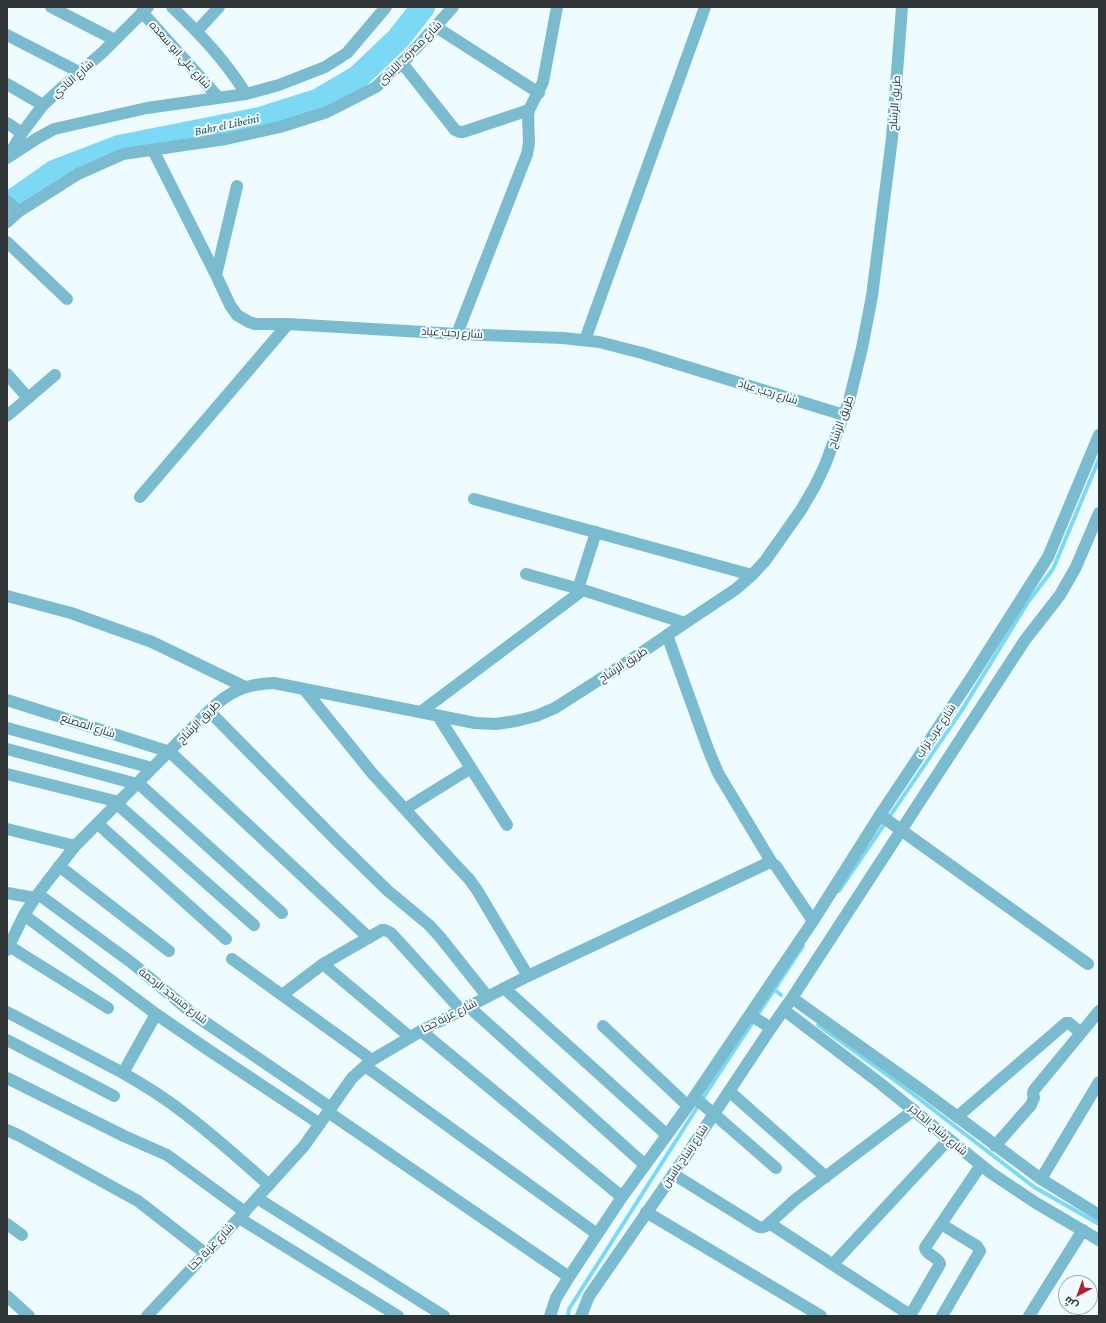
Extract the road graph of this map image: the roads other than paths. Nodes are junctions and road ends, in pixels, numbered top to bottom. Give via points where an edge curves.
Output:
1 (52, 7) edge
2 (172, 7) edge
3 (218, 7) edge
4 (386, 7) edge
5 (454, 7) edge
6 (557, 7) edge
7 (705, 7) edge
8 (902, 7) edge
9 (146, 9) edge
10 (436, 27) junction
11 (197, 31) junction
12 (7, 35) edge
13 (115, 40) junction
14 (402, 63) junction
15 (79, 72) junction
16 (7, 84) edge
17 (539, 93) junction
18 (246, 94) junction
19 (218, 97) junction
20 (43, 105) junction
21 (529, 110) junction
22 (7, 123) edge
23 (22, 133) junction
24 (153, 150) junction
25 (7, 158) edge
26 (237, 186) dead end
27 (7, 201) edge
28 (18, 212) junction
29 (7, 222) edge
30 (7, 242) edge
31 (216, 274) junction
32 (67, 299) dead end
33 (288, 324) junction
34 (457, 334) junction
35 (585, 340) junction
36 (7, 374) edge
37 (55, 375) dead end
38 (28, 398) junction
39 (844, 415) junction
40 (7, 416) edge
41 (1099, 436) edge
42 (140, 497) dead end
43 (474, 499) dead end
44 (1099, 513) edge
45 (596, 532) junction
46 (526, 574) dead end
47 (752, 575) junction
48 (581, 589) junction
49 (7, 596) edge
50 (685, 623) junction
51 (668, 635) junction
52 (244, 687) junction
53 (304, 689) junction
54 (7, 700) edge
55 (209, 711) junction
56 (422, 711) junction
57 (438, 716) junction
58 (7, 728) edge
59 (7, 749) edge
60 (170, 752) junction
61 (152, 768) junction
62 (471, 768) junction
63 (7, 774) edge
64 (137, 784) junction
65 (118, 803) junction
66 (405, 808) junction
67 (882, 816) junction
68 (98, 824) junction
69 (507, 825) dead end
70 (7, 829) edge
71 (899, 829) junction
72 (75, 846) junction
73 (772, 863) junction
74 (59, 866) junction
75 (7, 893) edge
76 (37, 896) junction
77 (282, 913) dead end
78 (24, 916) junction
79 (813, 921) junction
80 (254, 925) dead end
81 (369, 938) junction
82 (226, 939) dead end
83 (8, 948) edge
84 (169, 952) dead end
85 (232, 959) dead end
86 (323, 964) junction
87 (1088, 964) dead end
88 (528, 976) junction
89 (504, 988) junction
90 (282, 995) junction
91 (487, 996) junction
92 (792, 998) junction
93 (108, 1008) dead end
94 (465, 1008) junction
95 (784, 1010) junction
96 (1099, 1011) edge
97 (7, 1012) edge
98 (156, 1014) junction
99 (760, 1021) junction
100 (603, 1026) dead end
101 (1081, 1033) junction
102 (416, 1034) junction
103 (7, 1040) edge
104 (368, 1063) junction
105 (123, 1072) junction
106 (7, 1078) edge
107 (1099, 1082) edge
108 (729, 1091) junction
109 (114, 1096) dead end
110 (700, 1105) junction
111 (329, 1110) junction
112 (914, 1110) junction
113 (957, 1117) junction
114 (320, 1124) junction
115 (7, 1130) edge
116 (667, 1135) junction
117 (949, 1139) junction
118 (995, 1146) junction
119 (645, 1165) junction
120 (981, 1165) junction
121 (776, 1168) dead end
122 (672, 1174) junction
123 (826, 1177) junction
124 (1041, 1180) junction
125 (269, 1185) junction
126 (622, 1197) junction
127 (257, 1198) junction
128 (646, 1212) junction
129 (242, 1215) junction
130 (1099, 1215) edge
131 (769, 1223) junction
132 (7, 1224) edge
133 (941, 1224) junction
134 (1083, 1230) junction
135 (597, 1234) junction
136 (22, 1235) dead end
137 (1099, 1240) edge
138 (205, 1253) junction
139 (833, 1264) junction
140 (569, 1277) junction
141 (7, 1296) edge
142 (21, 1313) edge
143 (910, 1315) edge
144 (147, 1316) edge
145 (398, 1316) edge
146 (444, 1316) edge
147 (550, 1316) edge
148 (581, 1316) edge
149 (821, 1316) edge
150 (942, 1316) edge
151 (1029, 1316) edge

1 - 13 street
2 - 11 street
3 - 11 street
4 - 18 street via 347,53 334,62 279,86
5 - 10 street, شارع مصرف اللبينى
6 - 17 street
7 - 35 street
8 - 39 street, طريق الرشاح via 892,138 872,296 862,348
9 - 13 street, شارع النادي
9 - 19 street, شارع علي ابو سعده
10 - 14 street, شارع مصرف اللبينى
10 - 17 street
11 - 18 street via 232,72
12 - 15 street
13 - 15 street, شارع النادي
14 - 21 street via 458,132
14 - 24 street, شارع مصرف اللبينى via 376,87 327,112 280,127 226,139
15 - 20 street, شارع النادي
16 - 20 street
17 - 21 street
18 - 19 street
19 - 25 street via 147,108 54,129
20 - 23 street, شارع النادي
21 - 34 street via 527,154
22 - 23 street
23 - 25 street, شارع النادي
24 - 28 street, شارع مصرف اللبينى via 123,154 78,174
24 - 31 street, شارع رجب عياد
26 - 31 street
27 - 28 street
28 - 29 street, شارع مصرف اللبينى
30 - 32 street
31 - 33 street, شارع رجب عياد via 237,315 255,324
33 - 34 street, شارع رجب عياد
33 - 42 street
34 - 35 street, شارع رجب عياد
35 - 39 street, شارع رجب عياد via 630,350
36 - 38 street
37 - 38 street
38 - 40 street
39 - 47 street, طريق الرشاح via 815,486 777,545
41 - 67 street, شارع عرب تراب via 1048,557
43 - 45 street
44 - 71 street via 1076,567 1060,595 1025,640
45 - 47 street
45 - 48 street
46 - 48 street
47 - 50 street, طريق الرشاح via 736,589
48 - 50 street
48 - 56 street
49 - 52 street via 71,614 152,642
50 - 51 street, طريق الرشاح
51 - 57 street, طريق الرشاح via 555,708 536,716 496,724
51 - 73 street via 718,773
52 - 53 street, طريق الرشاح via 274,683
52 - 55 street, طريق الرشاح via 225,697
53 - 56 street, طريق الرشاح
53 - 66 street
54 - 60 street, شارع المصنع
55 - 60 street, طريق الرشاح
55 - 91 street via 387,890 440,937
56 - 57 street, طريق الرشاح
57 - 62 street
58 - 61 street
59 - 64 street
60 - 61 street, طريق الرشاح
60 - 81 street
61 - 64 street, طريق الرشاح
62 - 66 street
62 - 69 street
63 - 65 street
64 - 65 street, طريق الرشاح
64 - 77 street
65 - 68 street, طريق الرشاح
65 - 80 street
66 - 88 street via 477,890
67 - 71 street
67 - 79 street, شارع عرب تراب
68 - 72 street, طريق الرشاح
68 - 82 street
70 - 72 street
71 - 87 street
71 - 92 street
72 - 74 street, طريق الرشاح
73 - 79 street
73 - 88 street, شارع عزبة جحا
74 - 76 street, طريق الرشاح
74 - 84 street
75 - 76 street
76 - 78 street, طريق الرشاح
76 - 111 street, شارع مسجد الرحمة via 132,963 193,1014
78 - 83 street, طريق الرشاح
78 - 98 street
79 - 99 street, شارع عرب تراب
81 - 86 street
81 - 94 street via 382,930 391,933
83 - 93 street
85 - 90 street
86 - 90 street
86 - 102 street
88 - 89 street, شارع عزبة جحا
89 - 91 street, شارع عزبة جحا
89 - 116 street
90 - 104 street
91 - 94 street, شارع عزبة جحا
92 - 95 street, شارع رشاح ياسين
92 - 113 street, شارع رشاح الحاجر
94 - 102 street, شارع عزبة جحا
94 - 119 street
95 - 99 street, شارع رشاح ياسين
95 - 112 street, شارع رشاح الحاجر
96 - 101 street
97 - 105 street
98 - 105 street
98 - 114 street
99 - 108 street, شارع رشاح ياسين
99 - 110 street, شارع رشاح ياسين
100 - 110 street
101 - 113 street via 1066,1023
101 - 118 street via 1034,1090 1031,1105
102 - 104 street, شارع عزبة جحا
102 - 126 street
103 - 109 street
104 - 111 street, شارع عزبة جحا via 352,1078
104 - 135 street
105 - 125 street via 184,1112
106 - 129 street via 124,1136 167,1154
107 - 124 street
108 - 110 street, شارع رشاح ياسين
108 - 123 street
110 - 116 street, شارع رشاح ياسين
110 - 121 street
110 - 122 street, شارع رشاح ياسين
111 - 114 street, شارع عزبة جحا
111 - 140 street, شارع مسجد الرحمة
112 - 117 street, شارع رشاح الحاجر
112 - 123 street
113 - 118 street, شارع رشاح الحاجر
114 - 125 street, شارع عزبة جحا
115 - 138 street via 138,1201
116 - 119 street, شارع رشاح ياسين
117 - 120 street, شارع رشاح الحاجر
117 - 139 street
118 - 124 street, شارع رشاح الحاجر
119 - 126 street, شارع رشاح ياسين
120 - 133 street
120 - 134 street, شارع رشاح الحاجر via 1013,1188
122 - 128 street, شارع رشاح ياسين
122 - 131 street via 760,1228
123 - 131 street
124 - 130 street, شارع رشاح الحاجر
125 - 127 street, شارع عزبة جحا
126 - 135 street, شارع رشاح ياسين
127 - 129 street, شارع عزبة جحا
127 - 146 street
128 - 148 street, شارع رشاح ياسين via 589,1296
128 - 149 street
129 - 138 street, شارع عزبة جحا
129 - 145 street
131 - 139 street
132 - 136 street
133 - 143 street via 925,1248 926,1252 940,1264
133 - 150 street via 978,1246 980,1251
134 - 137 street, شارع رشاح الحاجر
134 - 151 street
135 - 140 street, شارع رشاح ياسين
138 - 144 street, شارع عزبة جحا
139 - 143 street
140 - 147 street, شارع رشاح ياسين via 556,1298
141 - 142 street

